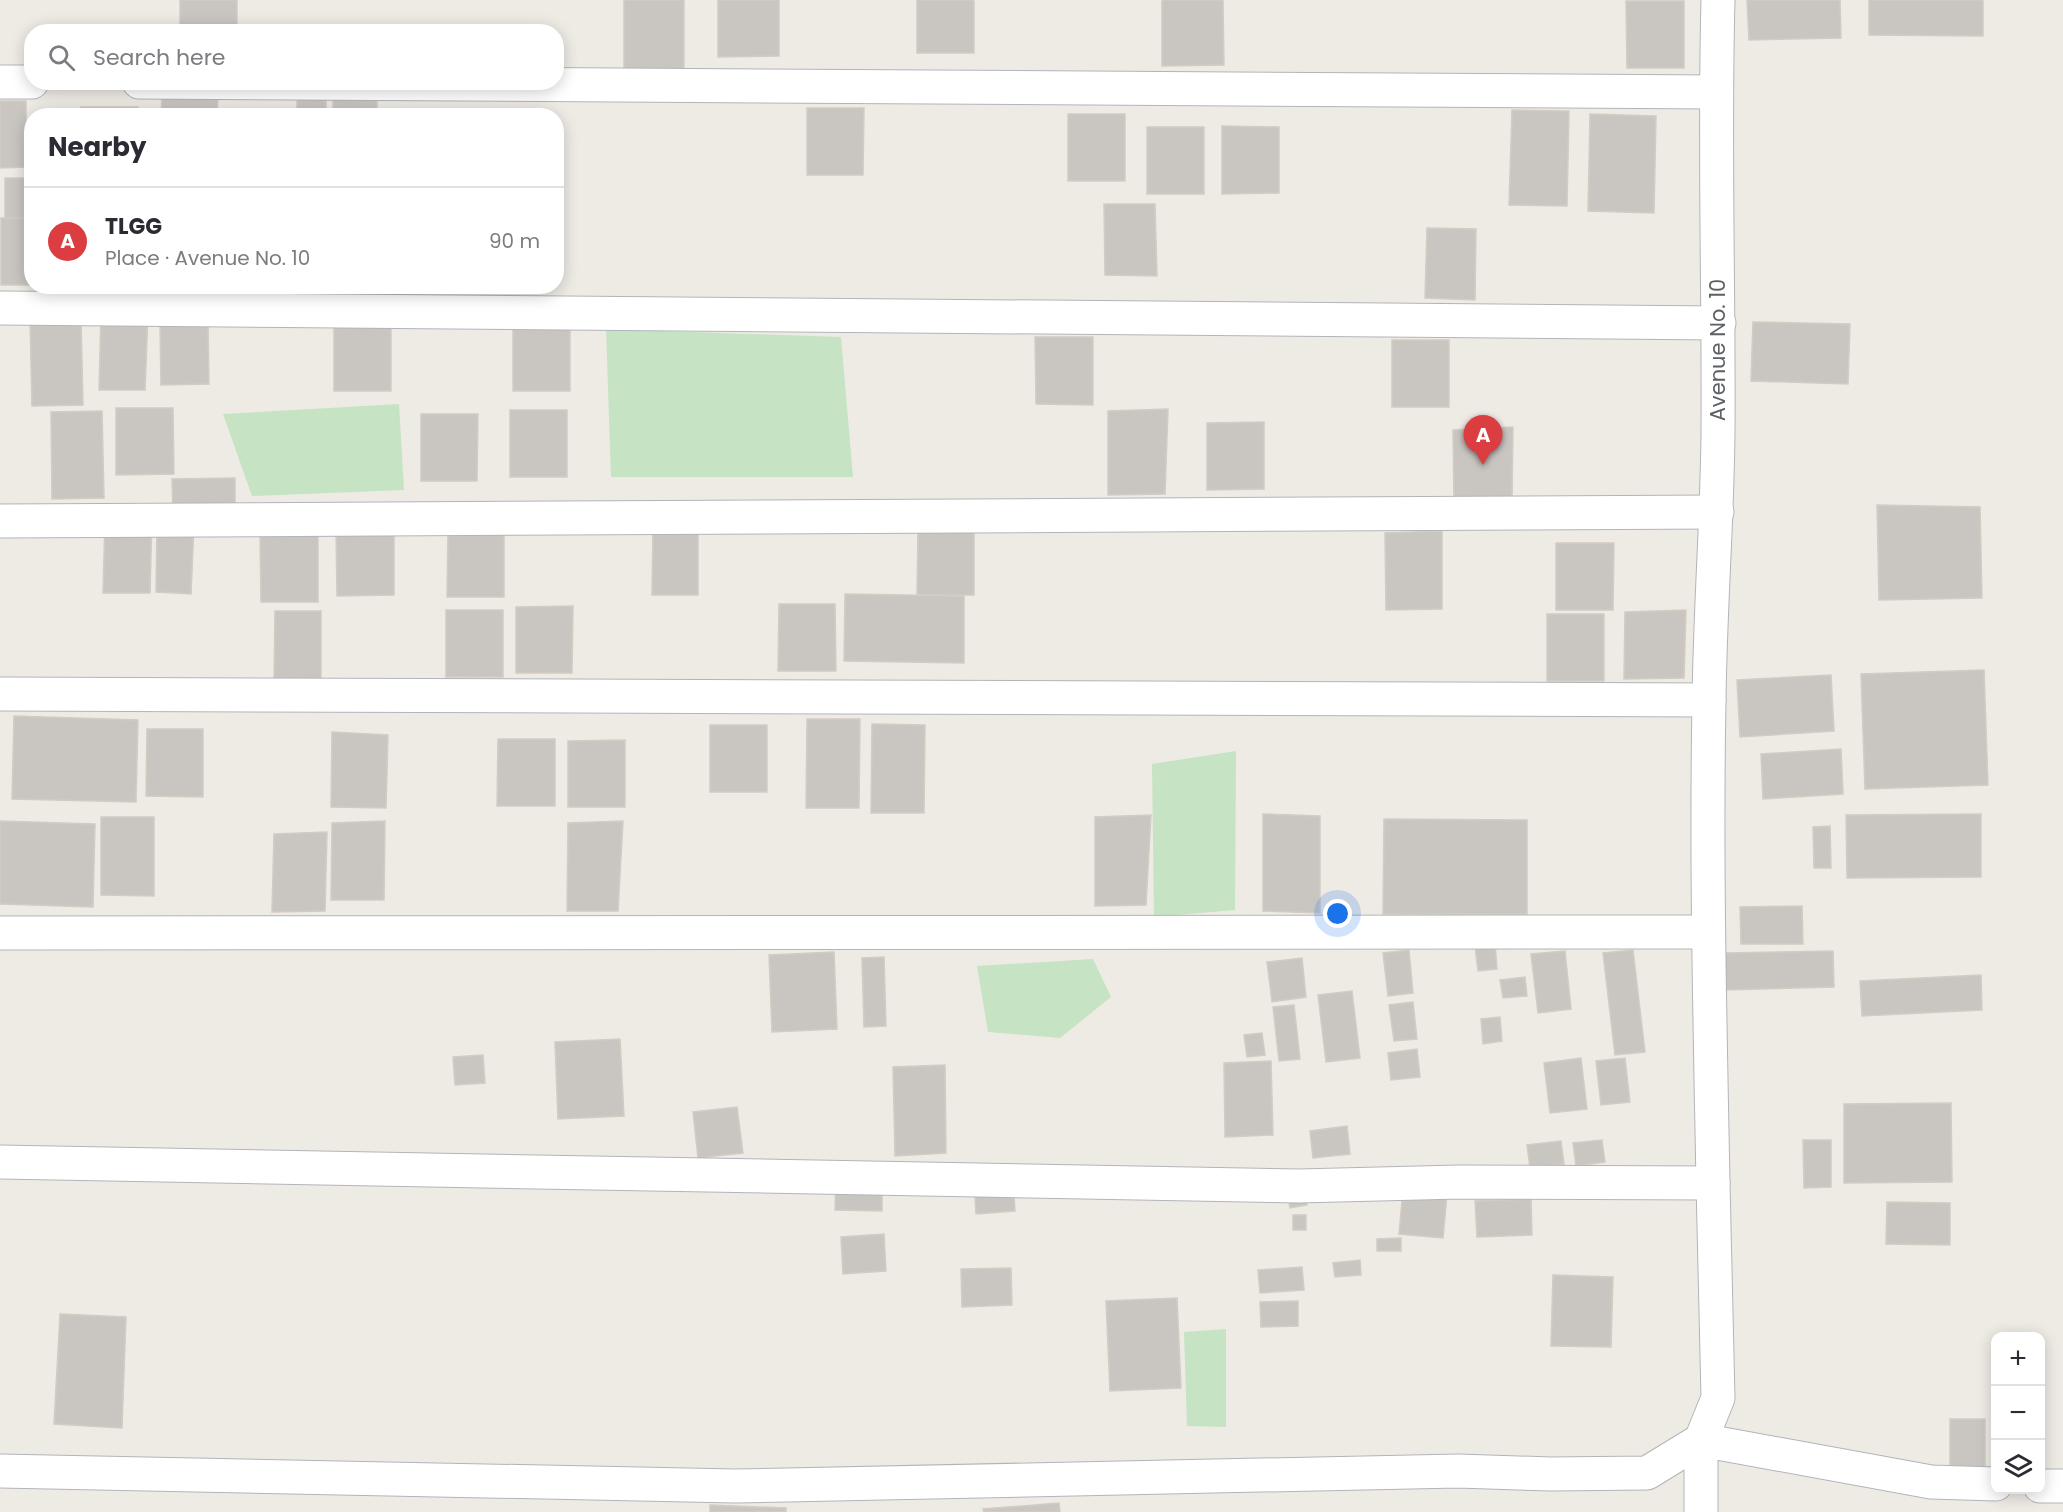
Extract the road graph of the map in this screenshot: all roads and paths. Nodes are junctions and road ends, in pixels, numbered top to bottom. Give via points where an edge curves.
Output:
1 (1718, 0) edge
2 (0, 82) edge
3 (24, 82) edge
4 (564, 85) edge
5 (1715, 92) junction
6 (0, 308) edge
7 (1719, 323) junction
8 (1717, 512) junction
9 (0, 521) edge
10 (0, 694) edge
11 (1709, 700) junction
12 (1708, 932) junction
13 (0, 933) edge
14 (0, 1161) edge
15 (1713, 1183) junction
16 (1701, 1440) junction
17 (0, 1472) edge
18 (1991, 1484) edge
19 (2045, 1486) edge
20 (2063, 1486) edge
21 (1701, 1512) edge

1 - 5 street, Avenue No. 10
2 - 3 street
4 - 5 street
5 - 7 street, Avenue No. 10
6 - 7 street
7 - 8 street, Avenue No. 10
8 - 9 street
8 - 11 street, Avenue No. 10
10 - 11 street
11 - 12 street, Avenue No. 10
12 - 13 street
12 - 15 street, Avenue No. 10
14 - 15 street via 1299,1186
15 - 16 street, Avenue No. 10 via 1718,1398
16 - 17 street via 1647,1473 1458,1471 735,1486
16 - 18 street via 1931,1482
16 - 21 street
19 - 20 street

